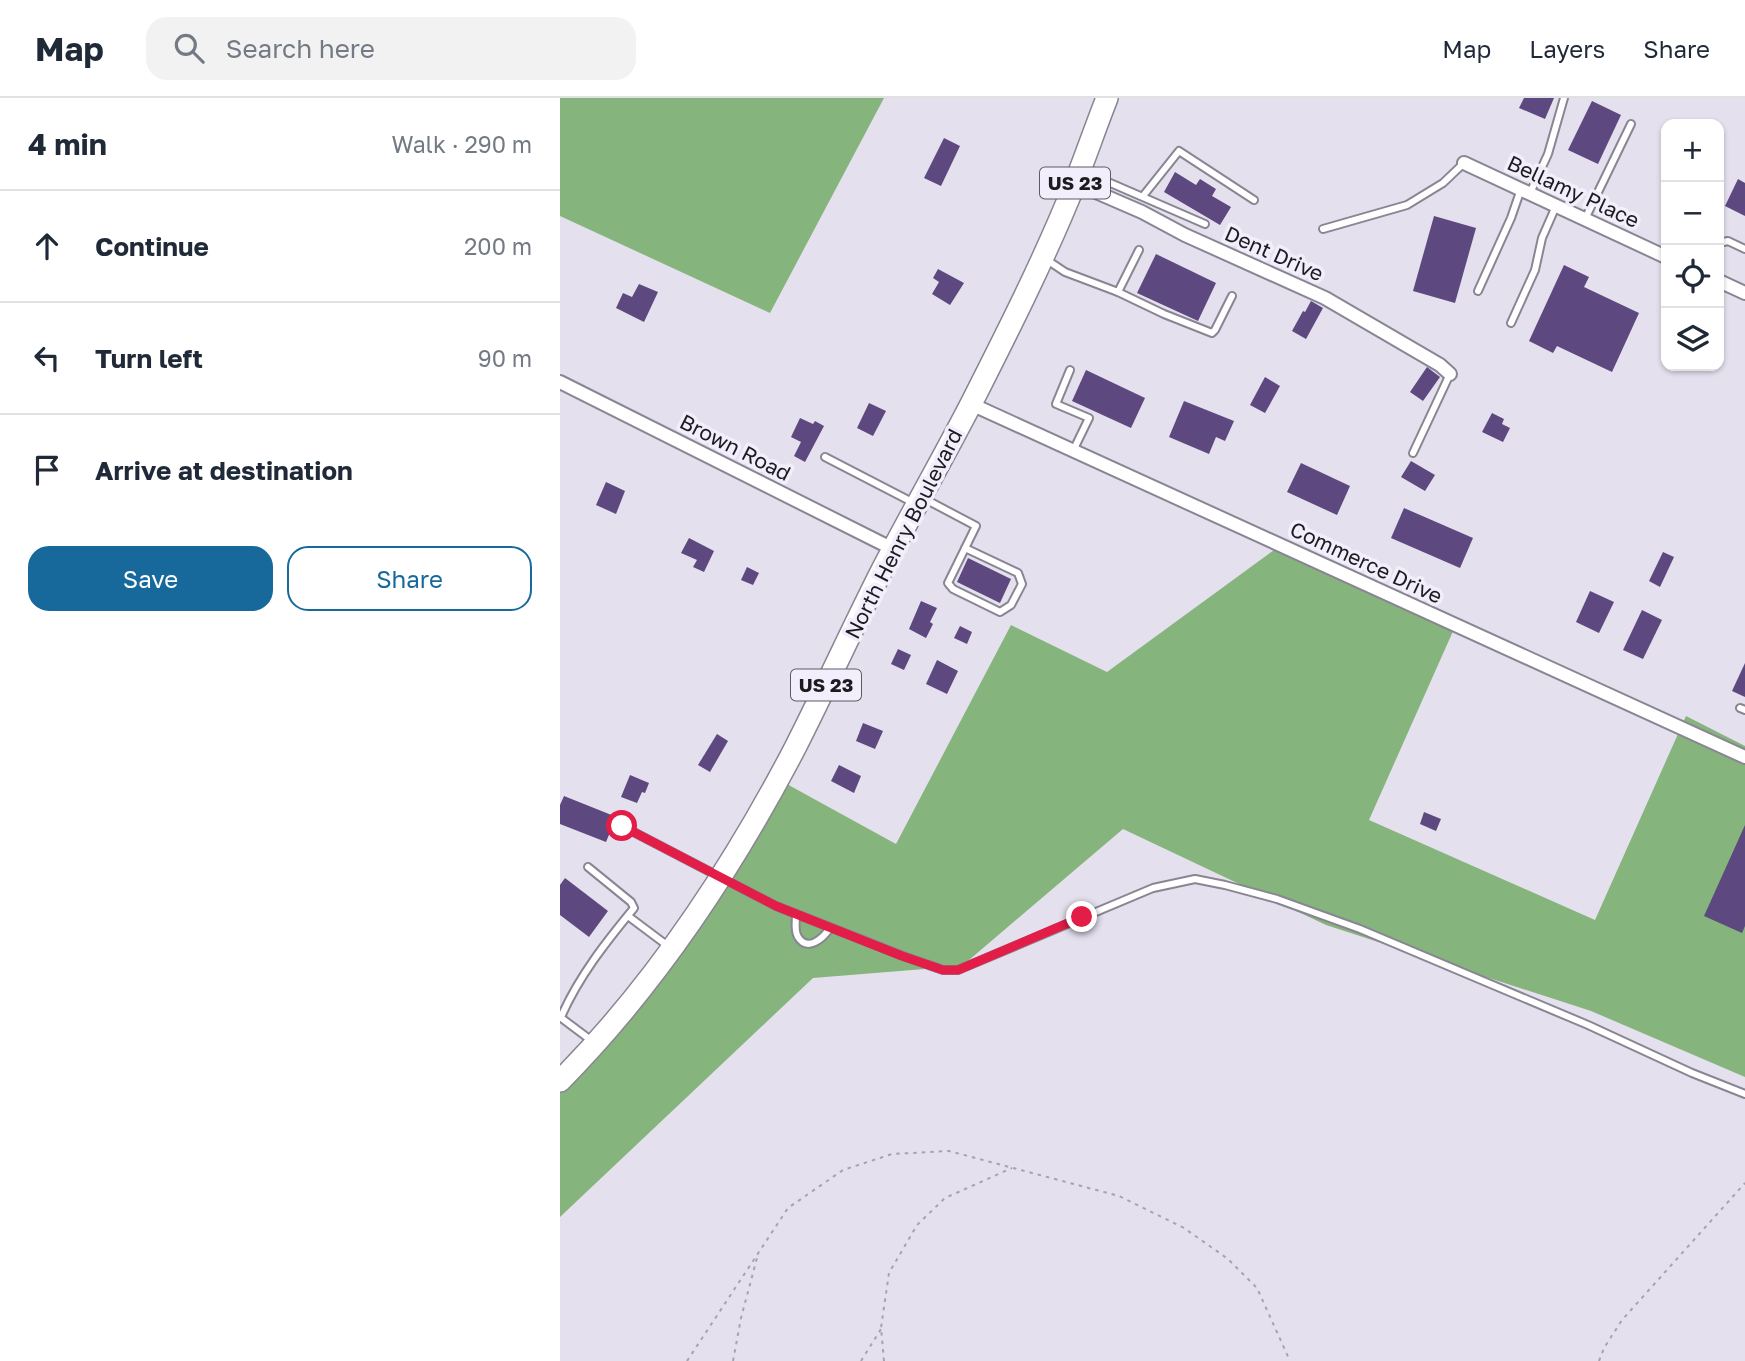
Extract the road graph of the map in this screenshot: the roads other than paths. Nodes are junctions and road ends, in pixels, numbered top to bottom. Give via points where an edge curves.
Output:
1 (1107, 98) edge
2 (1564, 98) edge
3 (1631, 124) dead end
4 (1464, 163) joint
5 (1077, 177) junction
6 (1525, 191) junction
7 (1143, 197) junction
8 (1254, 200) dead end
9 (1556, 206) junction
10 (1585, 219) junction
11 (1205, 224) dead end
12 (1323, 229) dead end
13 (1724, 242) edge
14 (1745, 249) edge
15 (1139, 250) dead end
16 (1661, 255) edge
17 (1042, 257) junction
18 (1724, 283) edge
19 (1478, 291) dead end
20 (1118, 292) junction
21 (1745, 293) edge
22 (1232, 296) dead end
23 (1511, 323) dead end
24 (1070, 370) dead end
25 (1450, 374) joint
26 (560, 382) edge
27 (971, 404) junction
28 (1073, 450) junction
29 (1413, 453) dead end
30 (825, 457) dead end
31 (919, 501) junction
32 (965, 548) junction
33 (893, 549) junction
34 (1745, 757) edge
35 (622, 826) dead end
36 (588, 867) dead end
37 (722, 876) junction
38 (796, 914) junction
39 (628, 916) junction
40 (831, 928) junction
41 (672, 949) junction
42 (560, 1017) edge
43 (595, 1044) junction
44 (560, 1081) edge
45 (1745, 1094) edge

1 - 5 highway, North Henry Boulevard / US 23
2 - 6 lane via 1548,154
3 - 10 lane
4 - 6 street, Bellamy Place
4 - 12 lane via 1443,183 1407,205
5 - 7 lane
5 - 17 highway, North Henry Boulevard / US 23
5 - 25 street, Dent Drive via 1185,235 1325,298
6 - 9 street, Bellamy Place
6 - 19 lane
7 - 8 lane via 1179,151
7 - 11 lane
9 - 10 street, Bellamy Place
9 - 23 lane
10 - 16 street, Bellamy Place
13 - 14 lane
15 - 20 lane
17 - 20 lane via 1065,272
17 - 27 highway, North Henry Boulevard / US 23
18 - 21 street
20 - 22 lane via 1212,333
24 - 28 lane via 1056,404 1089,418
25 - 29 lane
26 - 33 street, Brown Road
27 - 28 street, Commerce Drive
27 - 31 highway, North Henry Boulevard / US 23
28 - 34 street, Commerce Drive
30 - 31 lane
31 - 32 lane via 976,526
31 - 33 highway, North Henry Boulevard / US 23
32 - 32 lane via 948,583 1000,612 1012,605 1022,584 1018,573
33 - 37 highway, North Henry Boulevard / US 23 via 794,750
35 - 37 lane
36 - 39 lane via 631,902 634,908
37 - 38 lane
37 - 41 highway, North Henry Boulevard / US 23
38 - 40 lane
38 - 40 lane via 797,936 802,941 819,940
39 - 41 lane
39 - 42 lane via 570,995
40 - 45 lane via 943,970 958,970 1153,888 1195,879 1277,899 1360,929
41 - 43 highway, North Henry Boulevard / US 23
42 - 43 lane
43 - 44 highway, North Henry Boulevard / US 23

